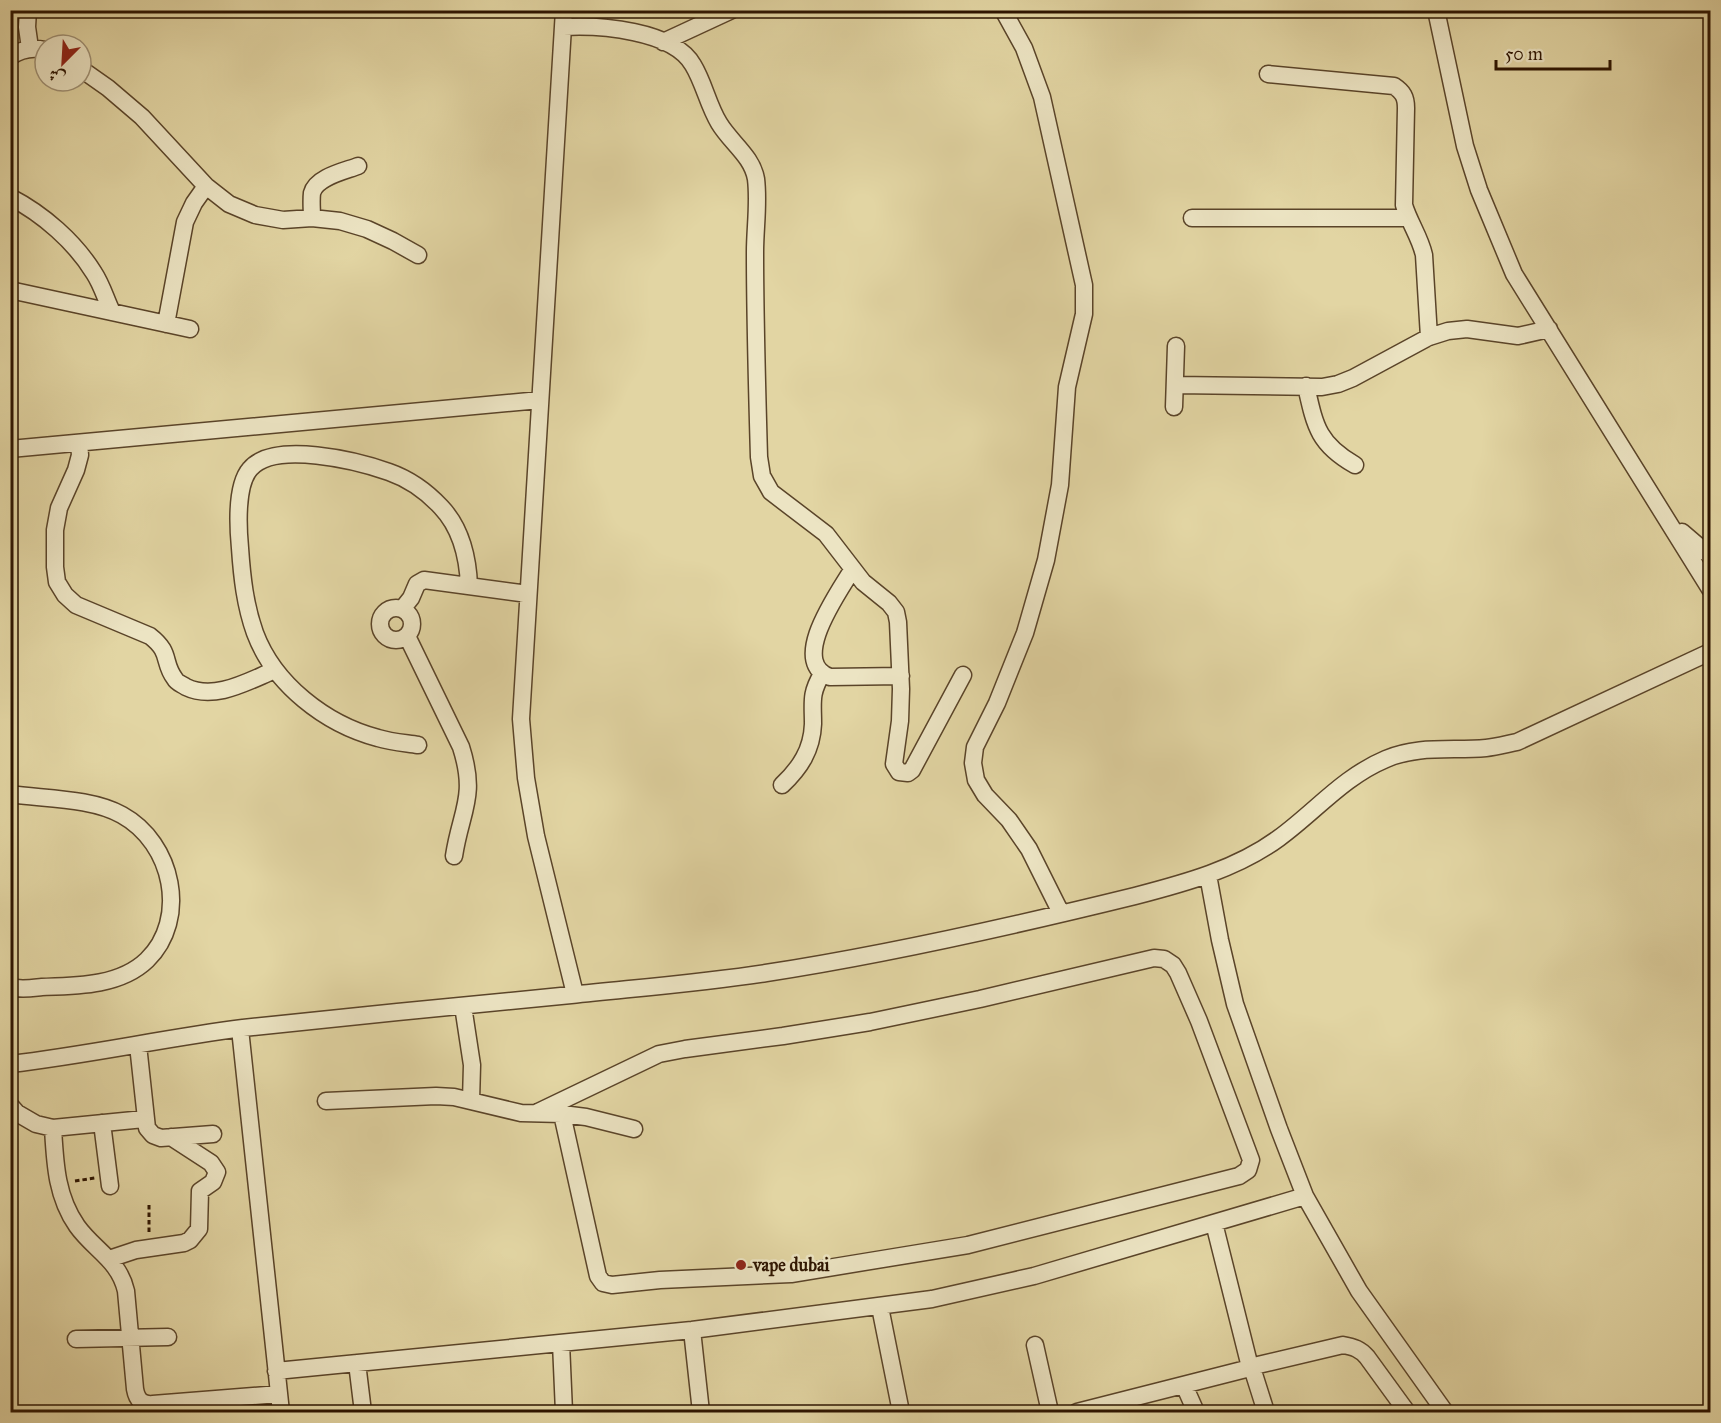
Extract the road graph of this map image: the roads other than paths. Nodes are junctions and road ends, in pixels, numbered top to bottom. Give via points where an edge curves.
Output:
1 (28, 10) edge
2 (732, 10) edge
3 (1004, 10) edge
4 (1436, 10) edge
5 (563, 19) edge
6 (33, 39) edge
7 (663, 42) junction
8 (33, 49) edge
9 (10, 57) edge
10 (1268, 74) dead end
11 (93, 77) edge
12 (358, 166) dead end
13 (206, 186) junction
14 (10, 197) edge
15 (312, 218) junction
16 (1192, 218) dead end
17 (1408, 218) junction
18 (418, 255) dead end
19 (10, 290) edge
20 (112, 312) junction
21 (166, 324) junction
22 (190, 329) dead end
23 (1549, 329) junction
24 (1429, 337) junction
25 (1176, 346) dead end
26 (1175, 385) junction
27 (1306, 387) junction
28 (540, 400) junction
29 (1174, 408) dead end
30 (79, 443) junction
31 (10, 449) edge
32 (1355, 465) dead end
33 (1664, 512) junction
34 (1710, 556) edge
35 (852, 570) junction
36 (469, 586) junction
37 (1710, 589) edge
38 (528, 594) junction
39 (403, 609) junction
40 (406, 636) junction
41 (1710, 652) edge
42 (275, 670) junction
43 (822, 674) junction
44 (963, 675) dead end
45 (900, 676) junction
46 (418, 745) dead end
47 (782, 785) dead end
48 (10, 794) edge
49 (454, 856) dead end
50 (1208, 875) junction
51 (1062, 913) junction
52 (10, 987) edge
53 (575, 994) junction
54 (463, 1006) junction
55 (240, 1029) junction
56 (138, 1045) junction
57 (10, 1064) edge
58 (326, 1101) dead end
59 (471, 1101) junction
60 (10, 1105) edge
61 (538, 1112) junction
62 (562, 1114) junction
63 (144, 1119) junction
64 (102, 1123) junction
65 (53, 1128) junction
66 (634, 1129) dead end
67 (213, 1134) dead end
68 (171, 1137) junction
69 (109, 1181) road end
70 (1305, 1196) junction
71 (1214, 1223) junction
72 (109, 1259) junction
73 (880, 1307) junction
74 (692, 1330) junction
75 (168, 1337) dead end
76 (130, 1338) junction
77 (76, 1339) dead end
78 (561, 1343) junction
79 (1035, 1345) dead end
80 (357, 1363) junction
81 (1252, 1368) junction
82 (276, 1371) junction
83 (1184, 1385) junction
84 (279, 1394) junction
85 (281, 1413) edge
86 (363, 1413) edge
87 (564, 1413) edge
88 (701, 1413) edge
89 (901, 1413) edge
90 (1050, 1413) edge
91 (1077, 1413) edge
92 (1196, 1413) edge
93 (1266, 1413) edge
94 (1407, 1413) edge
95 (1445, 1413) edge

1 - 6 street via 27,27
2 - 7 street
3 - 51 street via 1024,48 1042,97 1084,285 1084,314 1067,387 1059,485 1046,560 1025,633 975,747 973,763 976,780 1029,849
4 - 23 street via 1465,146 1479,190 1515,274
5 - 7 street
5 - 28 street
7 - 35 street via 693,65 718,122 752,165 756,179 762,476 771,492 826,534
8 - 9 street via 20,50
10 - 17 street via 1394,86 1401,91 1406,99 1403,190
11 - 13 street via 142,117
12 - 15 street via 316,185
13 - 15 street via 229,204 255,215 284,220
13 - 21 street via 185,222
14 - 20 street via 79,251 96,275
15 - 18 street via 367,229
16 - 17 street
17 - 24 street via 1424,255
19 - 20 street
20 - 21 street
21 - 22 street
23 - 24 street via 1518,336 1467,329
23 - 33 street
24 - 27 street via 1338,384
25 - 26 street
26 - 27 street
26 - 29 street
27 - 32 street via 1321,437 1336,454
28 - 30 street
28 - 38 street
30 - 31 street
30 - 42 street via 76,470 59,508 55,530 57,582 65,595 76,605 150,636 167,655 176,681 194,691 217,692
33 - 34 street
33 - 37 street
35 - 43 street via 816,640 814,662
35 - 45 street via 896,612
36 - 38 street
36 - 39 street via 420,581
36 - 42 street via 459,535 442,508 419,487 390,472 355,462 303,454 263,458 250,468 242,483 239,539 246,604 255,634
38 - 53 street via 521,719 526,778 536,836
39 - 40 street via 413,621
39 - 40 street via 386,611 380,626 390,639
40 - 49 street via 467,766 468,803
41 - 50 street via 1517,742 1486,748 1423,749 1360,770 1276,840 1244,860
42 - 46 street via 304,700 339,723 377,738
43 - 45 street
43 - 47 street via 812,694 811,740 805,758
44 - 45 street via 912,770 903,773 894,764 900,721
48 - 52 street via 101,806 124,816 147,835 159,854 168,871 172,896 162,941 146,961 126,975 77,986
50 - 51 street
50 - 70 street via 1235,1004
51 - 53 street via 797,968
53 - 54 street
54 - 55 street
54 - 59 street via 472,1065
55 - 56 street
55 - 82 street
56 - 57 street
56 - 63 street
58 - 59 street via 436,1096
59 - 61 street via 521,1113
60 - 65 street via 36,1124
61 - 62 street
61 - 62 street via 659,1054 870,1022 1154,958 1164,959 1178,973 1251,1160 1244,1174 968,1245 791,1274 607,1285 599,1280
62 - 66 street
63 - 64 street
63 - 68 street via 153,1135
64 - 65 street
64 - 69 street
65 - 72 street via 55,1166 66,1208 77,1227
67 - 68 street
68 - 72 street via 214,1167 216,1177 200,1191 200,1222 195,1235 184,1243 150,1247
70 - 71 street
70 - 95 street via 1359,1291
71 - 73 street via 1034,1276
71 - 81 street
72 - 76 street via 124,1279
73 - 74 street
73 - 89 street
74 - 78 street
74 - 88 street
75 - 76 street
76 - 77 street
76 - 84 street via 136,1396 140,1402
78 - 80 street
78 - 87 street
79 - 90 street
80 - 82 street
80 - 86 street
81 - 83 street
81 - 93 street
81 - 94 street via 1352,1346 1367,1357
82 - 84 street
83 - 91 street
83 - 92 street
84 - 85 street

